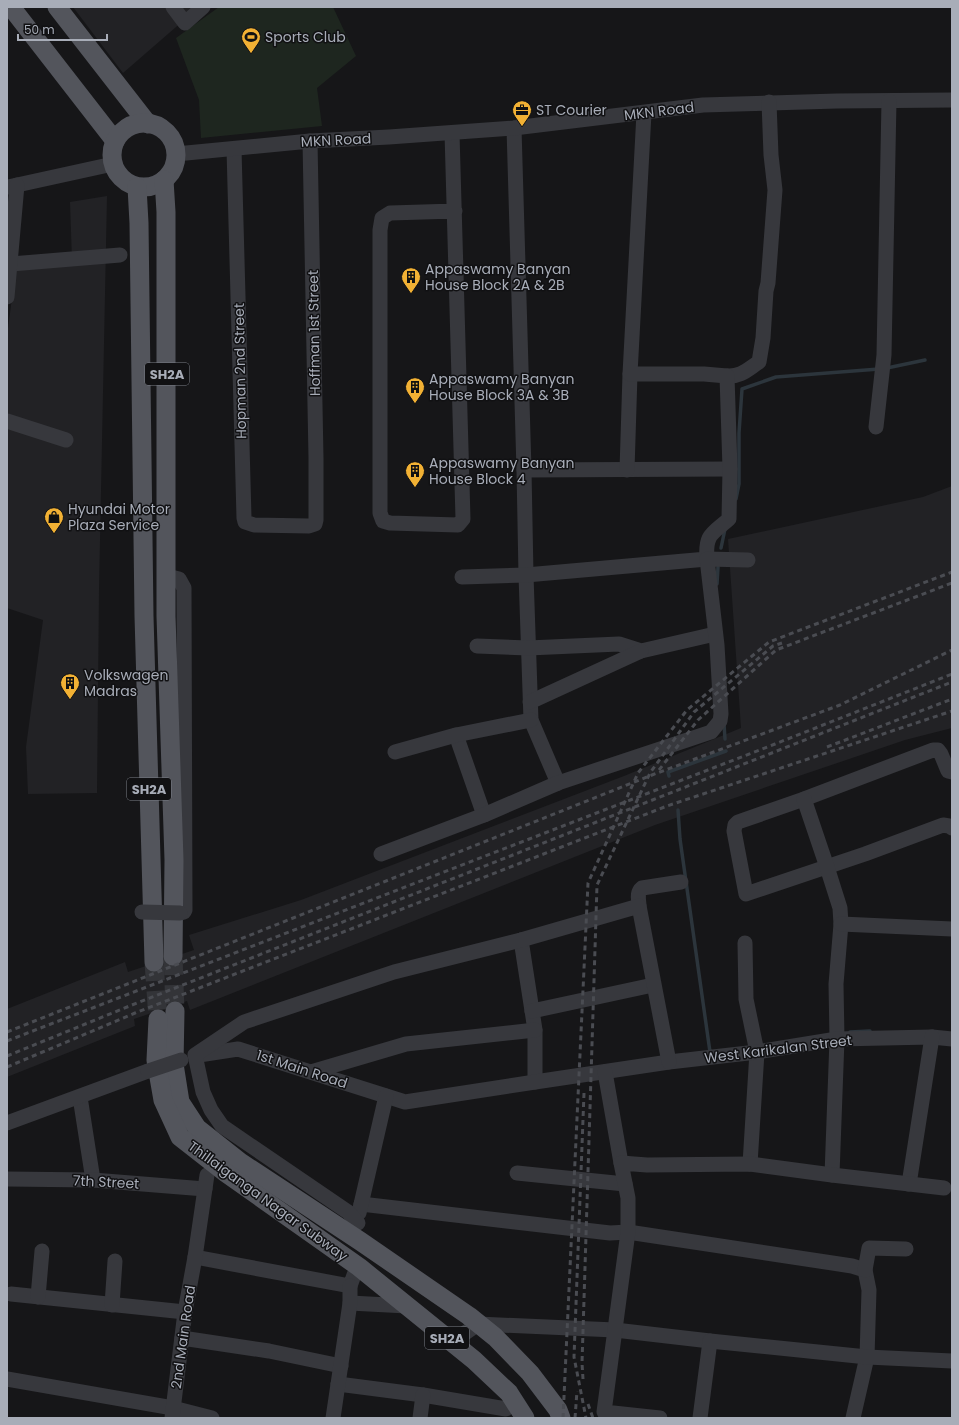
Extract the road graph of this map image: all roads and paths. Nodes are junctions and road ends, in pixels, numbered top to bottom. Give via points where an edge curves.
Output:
1 (11, 7) edge
2 (57, 7) edge
3 (173, 7) edge
4 (203, 7) edge
5 (952, 100) edge
6 (890, 101) junction
7 (770, 102) junction
8 (644, 113) junction
9 (148, 124) junction
10 (514, 128) junction
11 (452, 133) junction
12 (115, 141) junction
13 (310, 141) junction
14 (234, 148) junction
15 (176, 154) junction
16 (113, 164) junction
17 (164, 180) junction
18 (12, 187) edge
19 (137, 187) junction
20 (455, 211) junction
21 (120, 255) dead end
22 (11, 264) junction
23 (7, 297) edge
24 (630, 374) junction
25 (727, 376) junction
26 (7, 421) edge
27 (876, 427) dead end
28 (66, 440) dead end
29 (730, 469) junction
30 (524, 470) junction
31 (627, 470) junction
32 (315, 524) joint
33 (707, 558) junction
34 (748, 560) dead end
35 (144, 569) junction
36 (167, 572) junction
37 (526, 575) junction
38 (462, 577) dead end
39 (715, 634) junction
40 (477, 646) dead end
41 (528, 648) junction
42 (641, 651) junction
43 (530, 702) junction
44 (531, 720) junction
45 (456, 734) junction
46 (395, 752) dead end
47 (952, 772) edge
48 (558, 783) junction
49 (804, 799) junction
50 (484, 815) junction
51 (952, 828) edge
52 (381, 854) dead end
53 (828, 867) junction
54 (681, 882) dead end
55 (639, 906) junction
56 (141, 912) dead end
57 (841, 924) junction
58 (952, 929) edge
59 (522, 940) junction
60 (744, 943) dead end
61 (173, 956) tunnel mouth
62 (154, 962) tunnel mouth
63 (653, 985) junction
64 (175, 1011) tunnel mouth
65 (532, 1011) junction
66 (158, 1019) tunnel mouth
67 (535, 1030) junction
68 (932, 1037) junction
69 (952, 1038) edge
70 (837, 1039) junction
71 (757, 1052) junction
72 (188, 1058) junction
73 (669, 1062) junction
74 (311, 1072) junction
75 (605, 1072) junction
76 (535, 1082) junction
77 (386, 1096) junction
78 (80, 1097) junction
79 (7, 1123) edge
80 (621, 1163) junction
81 (750, 1164) junction
82 (517, 1173) dead end
83 (832, 1175) junction
84 (7, 1179) edge
85 (93, 1180) junction
86 (206, 1182) joint
87 (625, 1184) junction
88 (909, 1184) junction
89 (944, 1188) dead end
90 (361, 1204) junction
91 (358, 1223) junction
92 (628, 1232) junction
93 (360, 1242) junction
94 (906, 1249) dead end
95 (42, 1251) dead end
96 (195, 1257) junction
97 (115, 1261) dead end
98 (359, 1267) junction
99 (865, 1270) junction
100 (350, 1286) junction
101 (11, 1294) dead end
102 (38, 1297) junction
103 (350, 1303) junction
104 (112, 1305) junction
105 (407, 1306) junction
106 (185, 1312) junction
107 (478, 1324) junction
108 (615, 1330) junction
109 (182, 1338) junction
110 (710, 1341) junction
111 (452, 1342) junction
112 (868, 1357) junction
113 (952, 1361) edge
114 (341, 1366) junction
115 (7, 1379) edge
116 (338, 1384) junction
117 (422, 1395) junction
118 (506, 1409) dead end
119 (173, 1413) edge
120 (212, 1418) edge
121 (333, 1418) edge
122 (420, 1418) edge
123 (525, 1418) edge
124 (561, 1418) edge
125 (660, 1418) edge
126 (700, 1418) edge
127 (853, 1418) edge

1 - 12 main road
2 - 9 main road
3 - 4 street via 185,23
5 - 6 street, MKN Road
6 - 7 street, MKN Road
6 - 27 street via 884,354
7 - 8 street, MKN Road via 703,105
7 - 25 street via 771,155 775,190 764,338 759,362 743,373
8 - 10 street, MKN Road
8 - 24 street
9 - 12 main road via 135,124 124,130
9 - 15 main road via 161,128 169,136
10 - 11 street, MKN Road
10 - 30 street
11 - 13 street, MKN Road
11 - 20 street
12 - 16 main road
13 - 14 street, MKN Road
13 - 32 street, Hoffman 1st Street
14 - 15 street, MKN Road
14 - 32 street, Hopman 2nd Street via 244,518 245,522 254,525
15 - 17 main road via 173,169
16 - 18 street
16 - 19 main road via 118,175
17 - 19 main road via 151,186
17 - 36 main road, SH2A
18 - 22 street
19 - 35 main road, SH2A
20 - 20 street via 463,519 458,525 390,523 383,521 380,513 382,218 390,213
21 - 22 street
22 - 23 street
24 - 25 street
24 - 31 street
25 - 29 street
26 - 28 street
29 - 31 street
29 - 33 street via 729,519 710,534 706,547
30 - 31 street
30 - 37 street
33 - 34 street
33 - 37 street
33 - 39 street
35 - 36 main road
35 - 62 main road, SH2A
36 - 56 street, bridge via 179,579 184,588 185,910 180,913
36 - 61 main road, SH2A via 166,616 174,860
37 - 38 street
37 - 41 street
39 - 42 street
39 - 48 street via 721,714 720,721 710,732
40 - 41 street
41 - 42 street via 619,644
41 - 43 street
42 - 43 street
43 - 44 street
44 - 45 street
44 - 48 street
45 - 46 street
45 - 50 street
47 - 49 street via 948,771 938,750 933,750
48 - 50 street
49 - 53 street
49 - 53 street via 735,825 746,894
50 - 52 street
51 - 53 street via 943,825
53 - 57 street via 840,908
54 - 55 street via 642,888 638,895
55 - 59 street
55 - 63 street
57 - 58 street
57 - 70 street via 836,984
59 - 65 street
59 - 72 street via 394,972 244,1022
60 - 71 street via 746,999
63 - 65 street
63 - 73 street
64 - 93 main road, Thillaiganga Nagar Subway / SH2A via 174,1064 180,1102 197,1128 240,1162
65 - 67 street
66 - 98 main road, Thillaiganga Nagar Subway / SH2A via 156,1060 163,1100 180,1137 226,1173
67 - 74 street via 406,1044
67 - 76 street
68 - 69 street, West Karikalan Street
68 - 70 street, West Karikalan Street
68 - 88 street
70 - 71 street, West Karikalan Street
70 - 83 street
71 - 73 street, West Karikalan Street
71 - 81 street
72 - 74 street, 1st Main Road via 238,1048
72 - 78 street, 1st Main Road, bridge
72 - 91 street via 211,1110 222,1126 348,1212
73 - 75 street, West Karikalan Street
74 - 77 street, 1st Main Road
75 - 76 street, 1st Main Road
75 - 80 street
76 - 77 street, 1st Main Road via 405,1102
77 - 90 street
78 - 79 street, 1st Main Road
78 - 85 street
80 - 81 street
80 - 87 street
81 - 83 street
82 - 87 street
83 - 88 street
84 - 85 street, 7th Street
85 - 86 street, 7th Street
86 - 96 street, 2nd Main Road
87 - 92 street via 628,1198
88 - 89 street
90 - 91 street
90 - 92 street via 610,1233
91 - 93 street
92 - 99 street
92 - 108 street
93 - 107 main road, SH2A
94 - 99 street via 869,1248
95 - 102 street
96 - 100 street
96 - 106 street, 2nd Main Road
97 - 104 street
98 - 100 street
98 - 105 main road, SH2A
99 - 112 street via 869,1290
100 - 103 street
101 - 102 street
102 - 104 street
103 - 105 street
103 - 114 street
104 - 106 street
105 - 111 main road, SH2A
106 - 109 street, 2nd Main Road
107 - 108 street
107 - 111 street
107 - 124 main road, SH2A via 530,1372
108 - 110 street
108 - 125 street via 604,1412
109 - 114 street via 269,1351
109 - 119 street, 2nd Main Road
110 - 112 street
110 - 126 street
111 - 123 main road, SH2A via 509,1393
112 - 113 street
112 - 127 street
114 - 116 street
115 - 119 street
116 - 117 street
116 - 121 street
117 - 118 street
117 - 122 street
119 - 120 street

